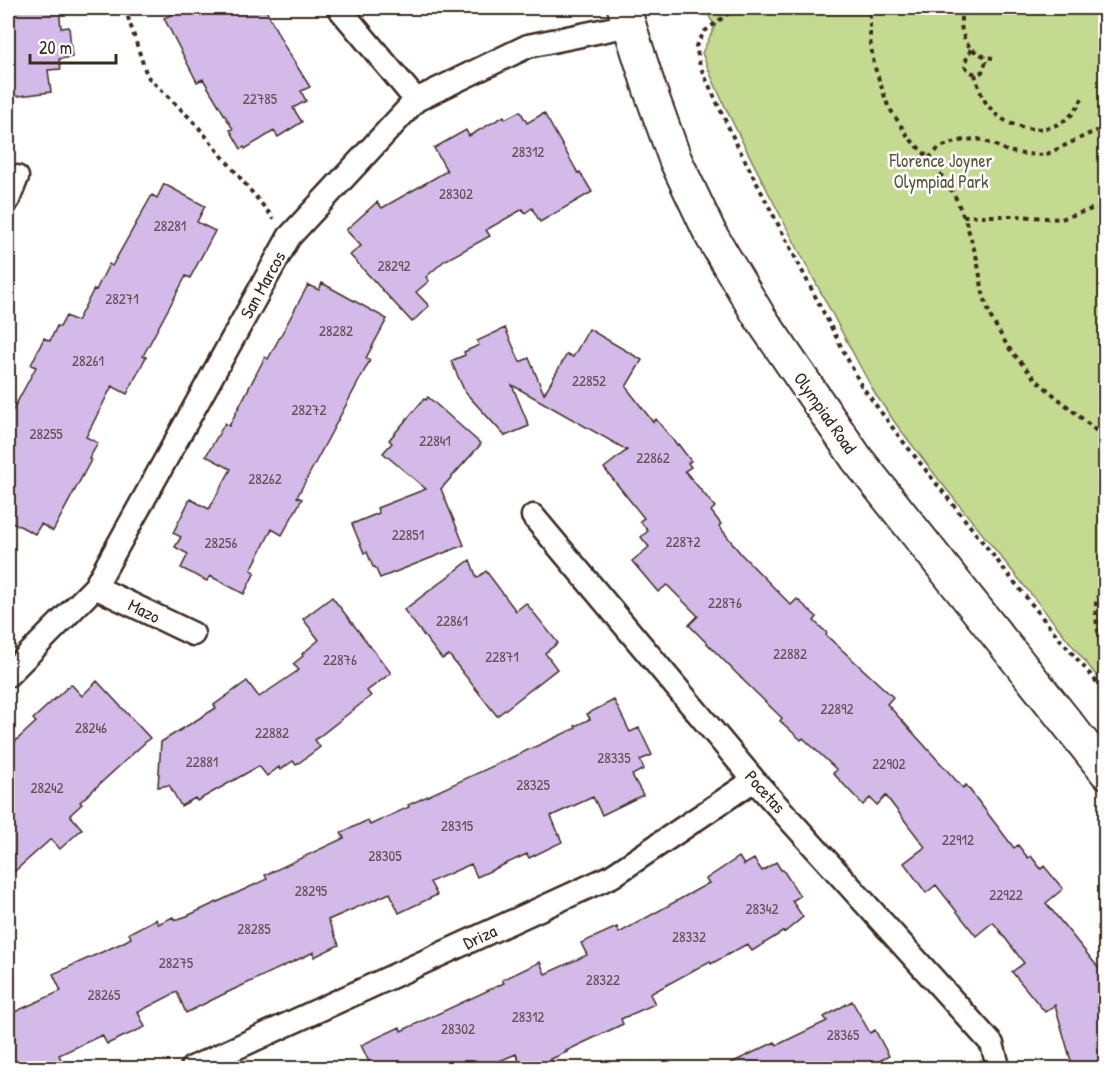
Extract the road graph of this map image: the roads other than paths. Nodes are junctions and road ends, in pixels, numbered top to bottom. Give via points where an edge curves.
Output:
1 (339, 8) edge
2 (627, 16) edge
3 (416, 100) junction
4 (17, 177) dead end
5 (8, 200) edge
6 (533, 516) dead end
7 (95, 587) junction
8 (193, 634) dead end
9 (8, 675) edge
10 (1106, 772) edge
11 (754, 780) junction
12 (997, 1067) edge
13 (192, 1068) edge

1 - 3 street
2 - 3 street, San Marcos via 528,46
2 - 10 main road, Olympiad Road via 675,159 711,235 759,316 857,459
3 - 7 street, San Marcos via 289,237
4 - 5 street
6 - 11 street, Pocetas
7 - 8 street, Mazo
7 - 9 street, San Marcos
11 - 12 street, Pocetas via 992,1044
11 - 13 street, Driza via 612,876

